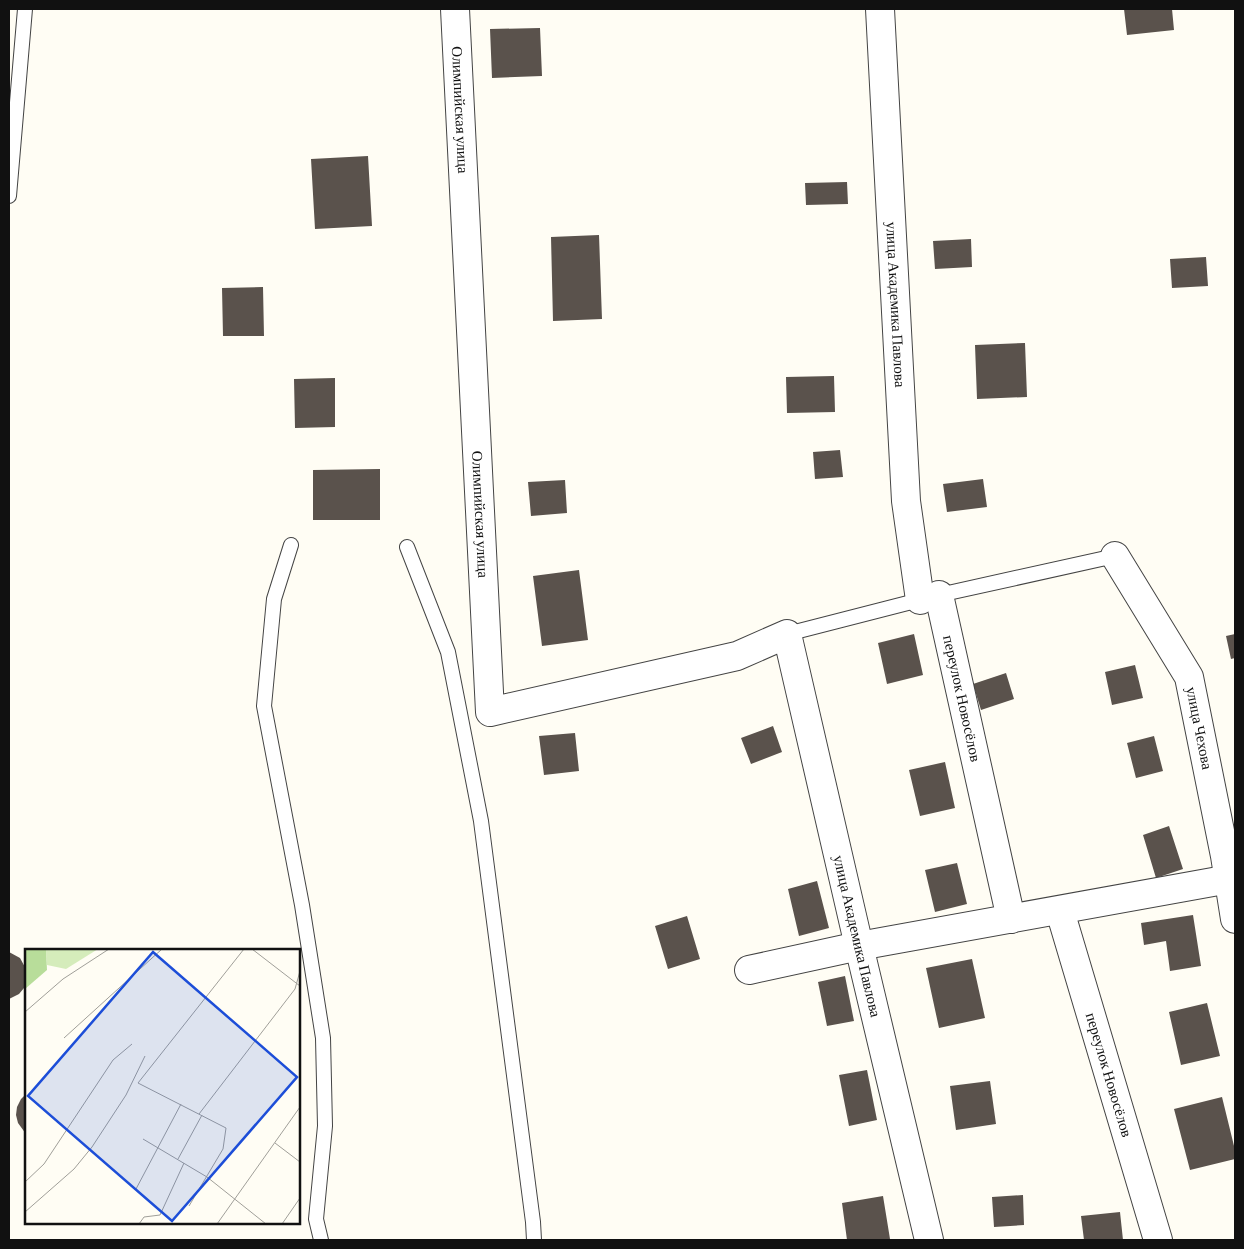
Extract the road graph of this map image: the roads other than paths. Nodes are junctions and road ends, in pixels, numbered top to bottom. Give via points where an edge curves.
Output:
1 (25, 9) edge
2 (455, 9) edge
3 (880, 9) edge
4 (9, 196) edge
5 (291, 545) dead end
6 (407, 547) dead end
7 (1115, 556) joint
8 (930, 597) junction
9 (787, 634) junction
10 (1232, 878) edge
11 (1060, 910) junction
12 (1011, 919) junction
13 (1235, 920) edge
14 (858, 946) junction
15 (749, 970) dead end
16 (321, 1240) edge
17 (534, 1240) edge
18 (930, 1240) edge
19 (1158, 1240) edge

1 - 4 lane
2 - 9 street, Олимпийская улица via 490,712 737,656
3 - 8 street, улица Академика Павлова via 906,501
5 - 16 lane via 274,599 264,706 302,905 323,1038 325,1126 316,1219
6 - 17 lane via 448,652 481,821
7 - 8 lane
7 - 10 street, улица Чехова via 1189,677
8 - 9 lane
8 - 12 street, переулок Новосёлов
9 - 14 street, улица Академика Павлова
10 - 11 street
10 - 13 street, улица Чехова
11 - 12 street
11 - 19 street, переулок Новосёлов
12 - 14 street
14 - 15 street
14 - 18 street, улица Академика Павлова

